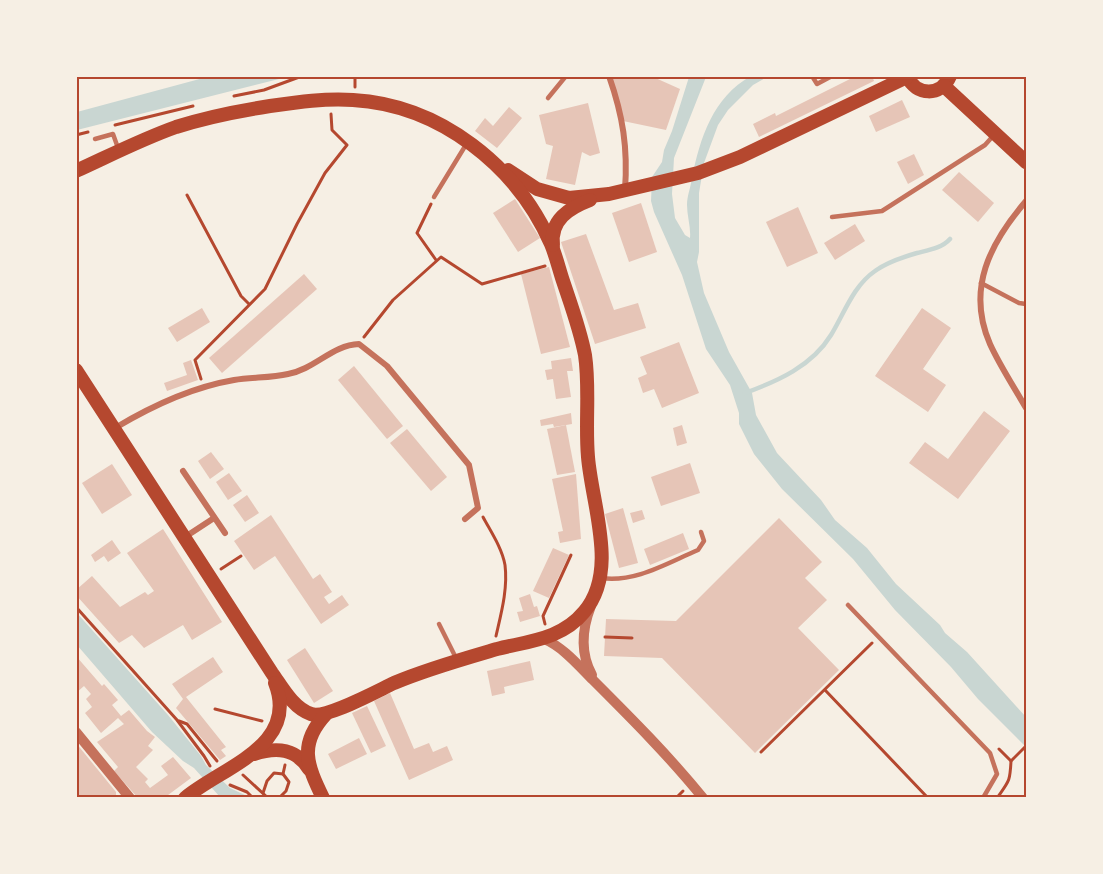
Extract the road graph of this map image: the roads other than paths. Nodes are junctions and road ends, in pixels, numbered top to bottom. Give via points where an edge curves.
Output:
1 (566, 76) edge
2 (609, 76) edge
3 (812, 76) edge
4 (832, 76) edge
5 (907, 77) edge
6 (886, 81) edge
7 (947, 81) edge
8 (548, 98) dead end
9 (995, 134) junction
10 (95, 139) dead end
11 (468, 141) junction
12 (119, 151) junction
13 (482, 151) junction
14 (1026, 162) edge
15 (76, 171) edge
16 (625, 190) junction
17 (609, 194) junction
18 (434, 197) road end
19 (1026, 201) edge
20 (832, 217) dead end
21 (556, 261) junction
22 (981, 283) junction
23 (1026, 304) edge
24 (76, 370) edge
25 (1026, 408) edge
26 (114, 429) junction
27 (183, 471) dead end
28 (214, 518) junction
29 (465, 519) dead end
30 (701, 532) dead end
31 (225, 533) dead end
32 (184, 538) junction
33 (601, 578) junction
34 (593, 600) junction
35 (848, 606) dead end
36 (439, 624) dead end
37 (544, 639) junction
38 (457, 661) junction
39 (272, 673) junction
40 (600, 688) junction
41 (326, 714) junction
42 (76, 732) edge
43 (252, 755) junction
44 (309, 769) junction
45 (190, 794) edge
46 (130, 798) edge
47 (323, 798) edge
48 (703, 798) edge
49 (984, 798) edge

1 - 8 lane
2 - 16 street via 627,148
3 - 4 lane via 817,84
5 - 6 main road
5 - 7 main road via 923,92 934,91
6 - 16 main road via 721,165
7 - 9 main road
9 - 14 main road
9 - 20 lane via 985,145 882,211
10 - 12 lane via 113,134
11 - 12 main road via 434,121 394,106 330,100 221,114
11 - 13 main road
11 - 18 lane
12 - 15 main road
13 - 17 main road via 547,193 569,198
13 - 21 main road via 525,201 546,234
16 - 17 main road
17 - 21 main road via 576,206 562,216 553,234
19 - 22 street via 998,238
21 - 33 main road via 585,357 588,461 601,549
22 - 23 lane
22 - 25 street via 980,305 990,342
24 - 26 main road
26 - 29 street via 205,387 289,374 311,366 346,344 359,344 387,366 469,465 478,508
26 - 32 main road
27 - 28 street
28 - 31 street
28 - 32 street
30 - 33 lane via 704,541 698,550 633,577
32 - 39 main road
33 - 34 main road
34 - 37 main road via 574,622
34 - 40 street via 584,654
35 - 49 lane via 990,753 997,774
36 - 38 lane
37 - 38 main road
37 - 40 street via 559,647
38 - 41 main road via 402,679
39 - 41 main road via 301,708 316,715
39 - 43 main road via 280,712 270,737
40 - 48 street
41 - 44 main road via 310,735
42 - 46 street
43 - 44 main road via 269,749 289,752 304,760
43 - 45 main road
44 - 47 main road

